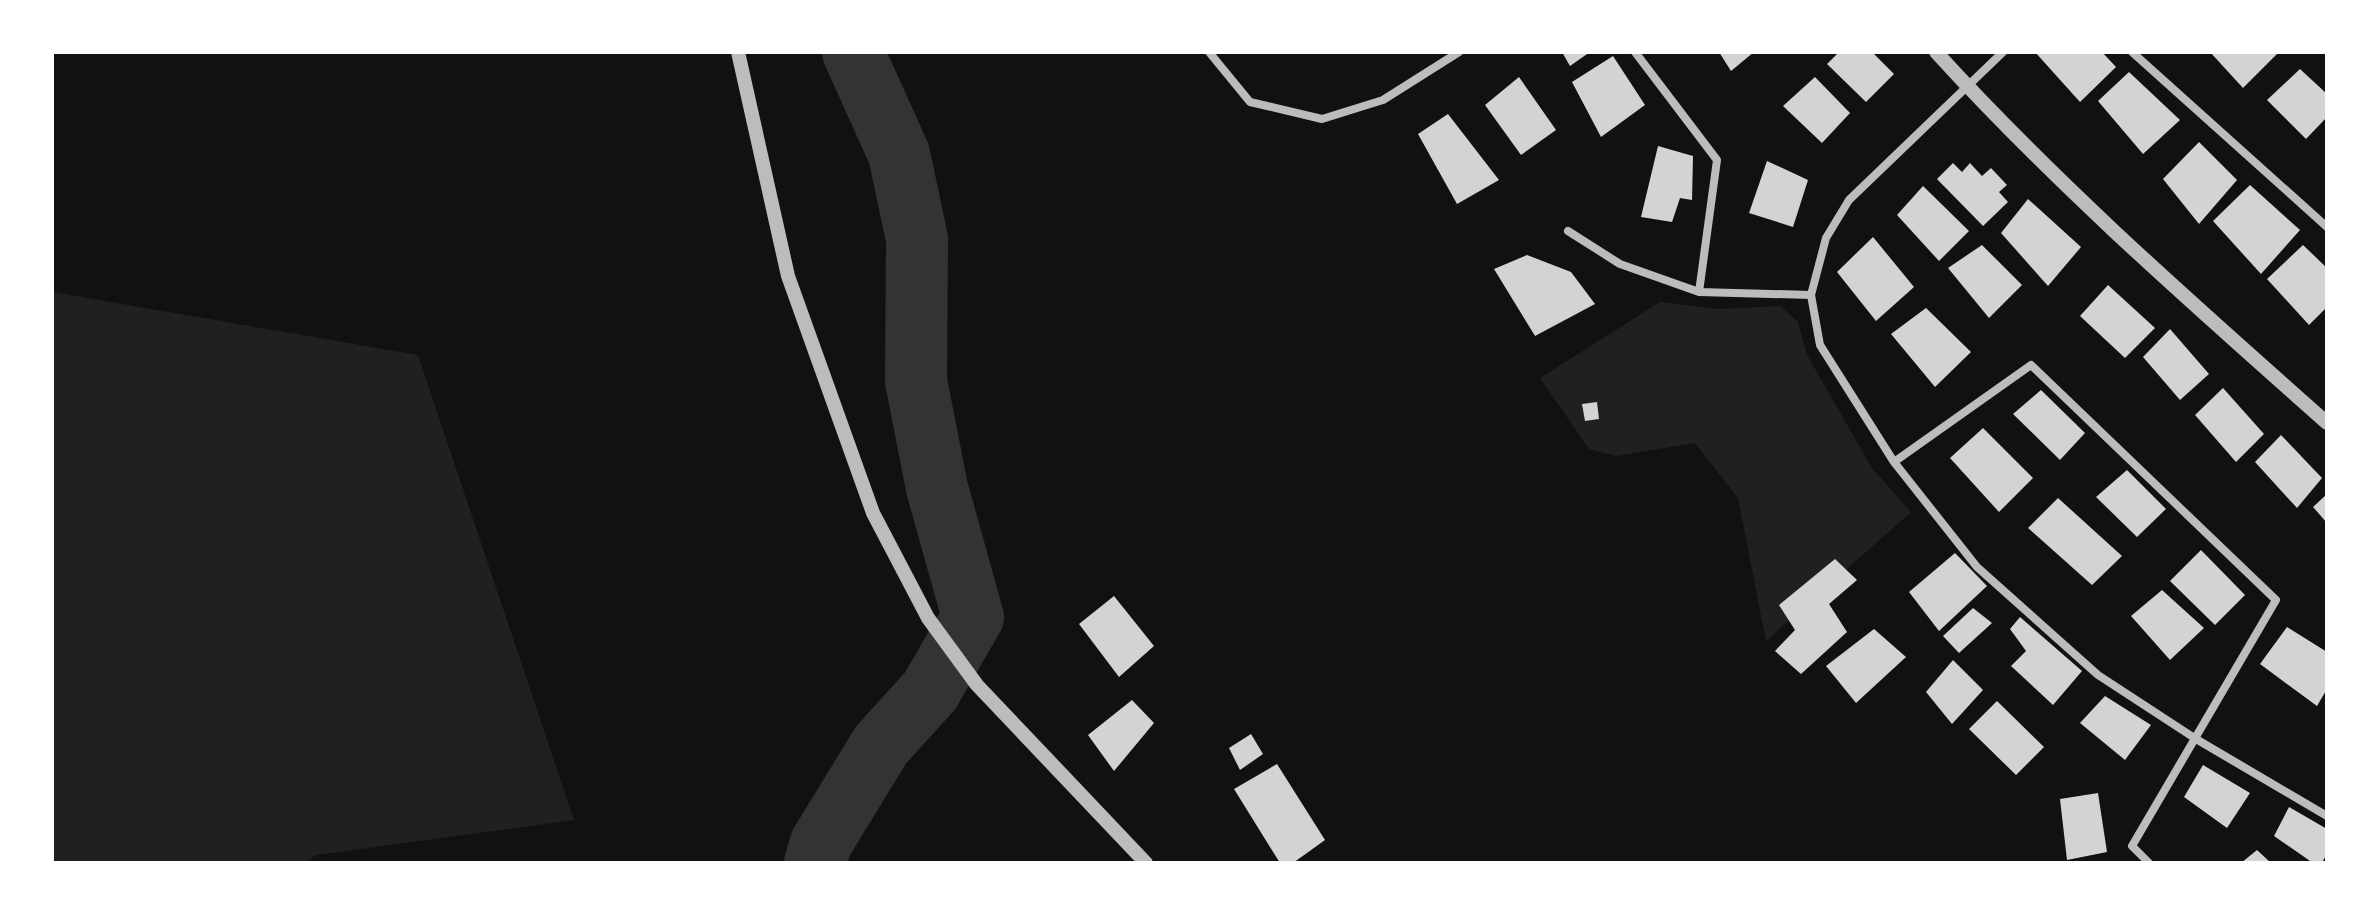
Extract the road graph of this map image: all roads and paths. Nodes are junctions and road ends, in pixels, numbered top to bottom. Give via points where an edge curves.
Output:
1 (738, 52) edge
2 (1209, 52) edge
3 (1459, 52) edge
4 (1635, 52) edge
5 (1936, 52) edge
6 (2003, 52) edge
7 (2132, 52) edge
8 (1966, 85) junction
9 (2327, 227) edge
10 (1568, 231) dead end
11 (1699, 292) junction
12 (1811, 295) junction
13 (2327, 423) edge
14 (1894, 462) junction
15 (2196, 739) junction
16 (2327, 816) edge
17 (1146, 863) edge
18 (2149, 863) edge

1 - 17 street via 788,276 873,513 939,632 977,685
2 - 3 street via 1250,102 1322,119 1383,100
4 - 11 street via 1717,160
5 - 8 street
6 - 8 street
7 - 9 street
8 - 12 street via 1849,200 1826,238
8 - 13 street via 2189,301
10 - 11 street via 1620,264
11 - 12 street
12 - 14 street via 1820,345
14 - 15 street via 1977,567 2098,675
14 - 15 street via 2031,365 2276,600
15 - 16 street
15 - 18 street via 2132,846

